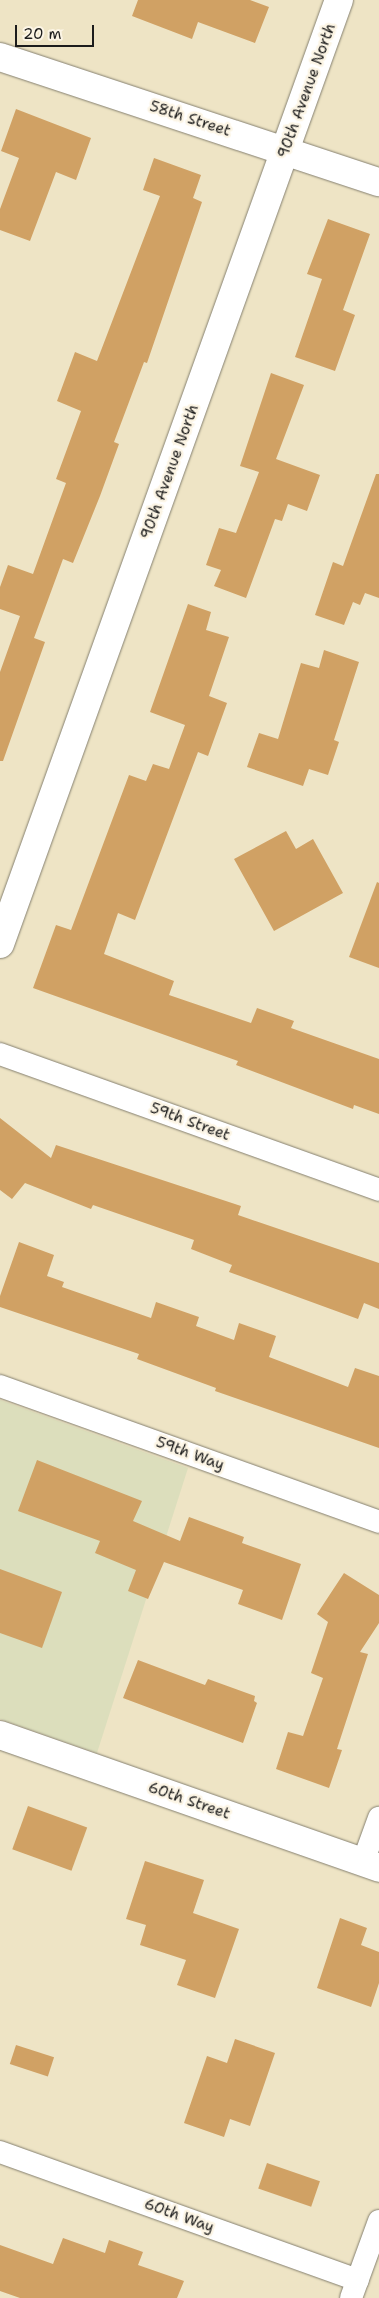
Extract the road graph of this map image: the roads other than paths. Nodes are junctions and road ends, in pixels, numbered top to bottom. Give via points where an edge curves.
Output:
1 (339, 0) edge
2 (0, 57) edge
3 (285, 150) junction
4 (379, 182) edge
5 (0, 944) edge
6 (0, 1054) edge
7 (379, 1190) edge
8 (0, 1386) edge
9 (379, 1522) edge
10 (0, 1735) edge
11 (379, 1818) edge
12 (371, 1865) edge
13 (0, 2152) edge
14 (379, 2221) edge
15 (354, 2289) edge

1 - 3 street, 90th Avenue North
2 - 3 street, 58th Street
3 - 4 street, 58th Street
3 - 5 street, 90th Avenue North
6 - 7 street, 59th Street
8 - 9 street, 59th Way
10 - 12 street, 60th Street
11 - 12 street
13 - 15 street, 60th Way
14 - 15 street

